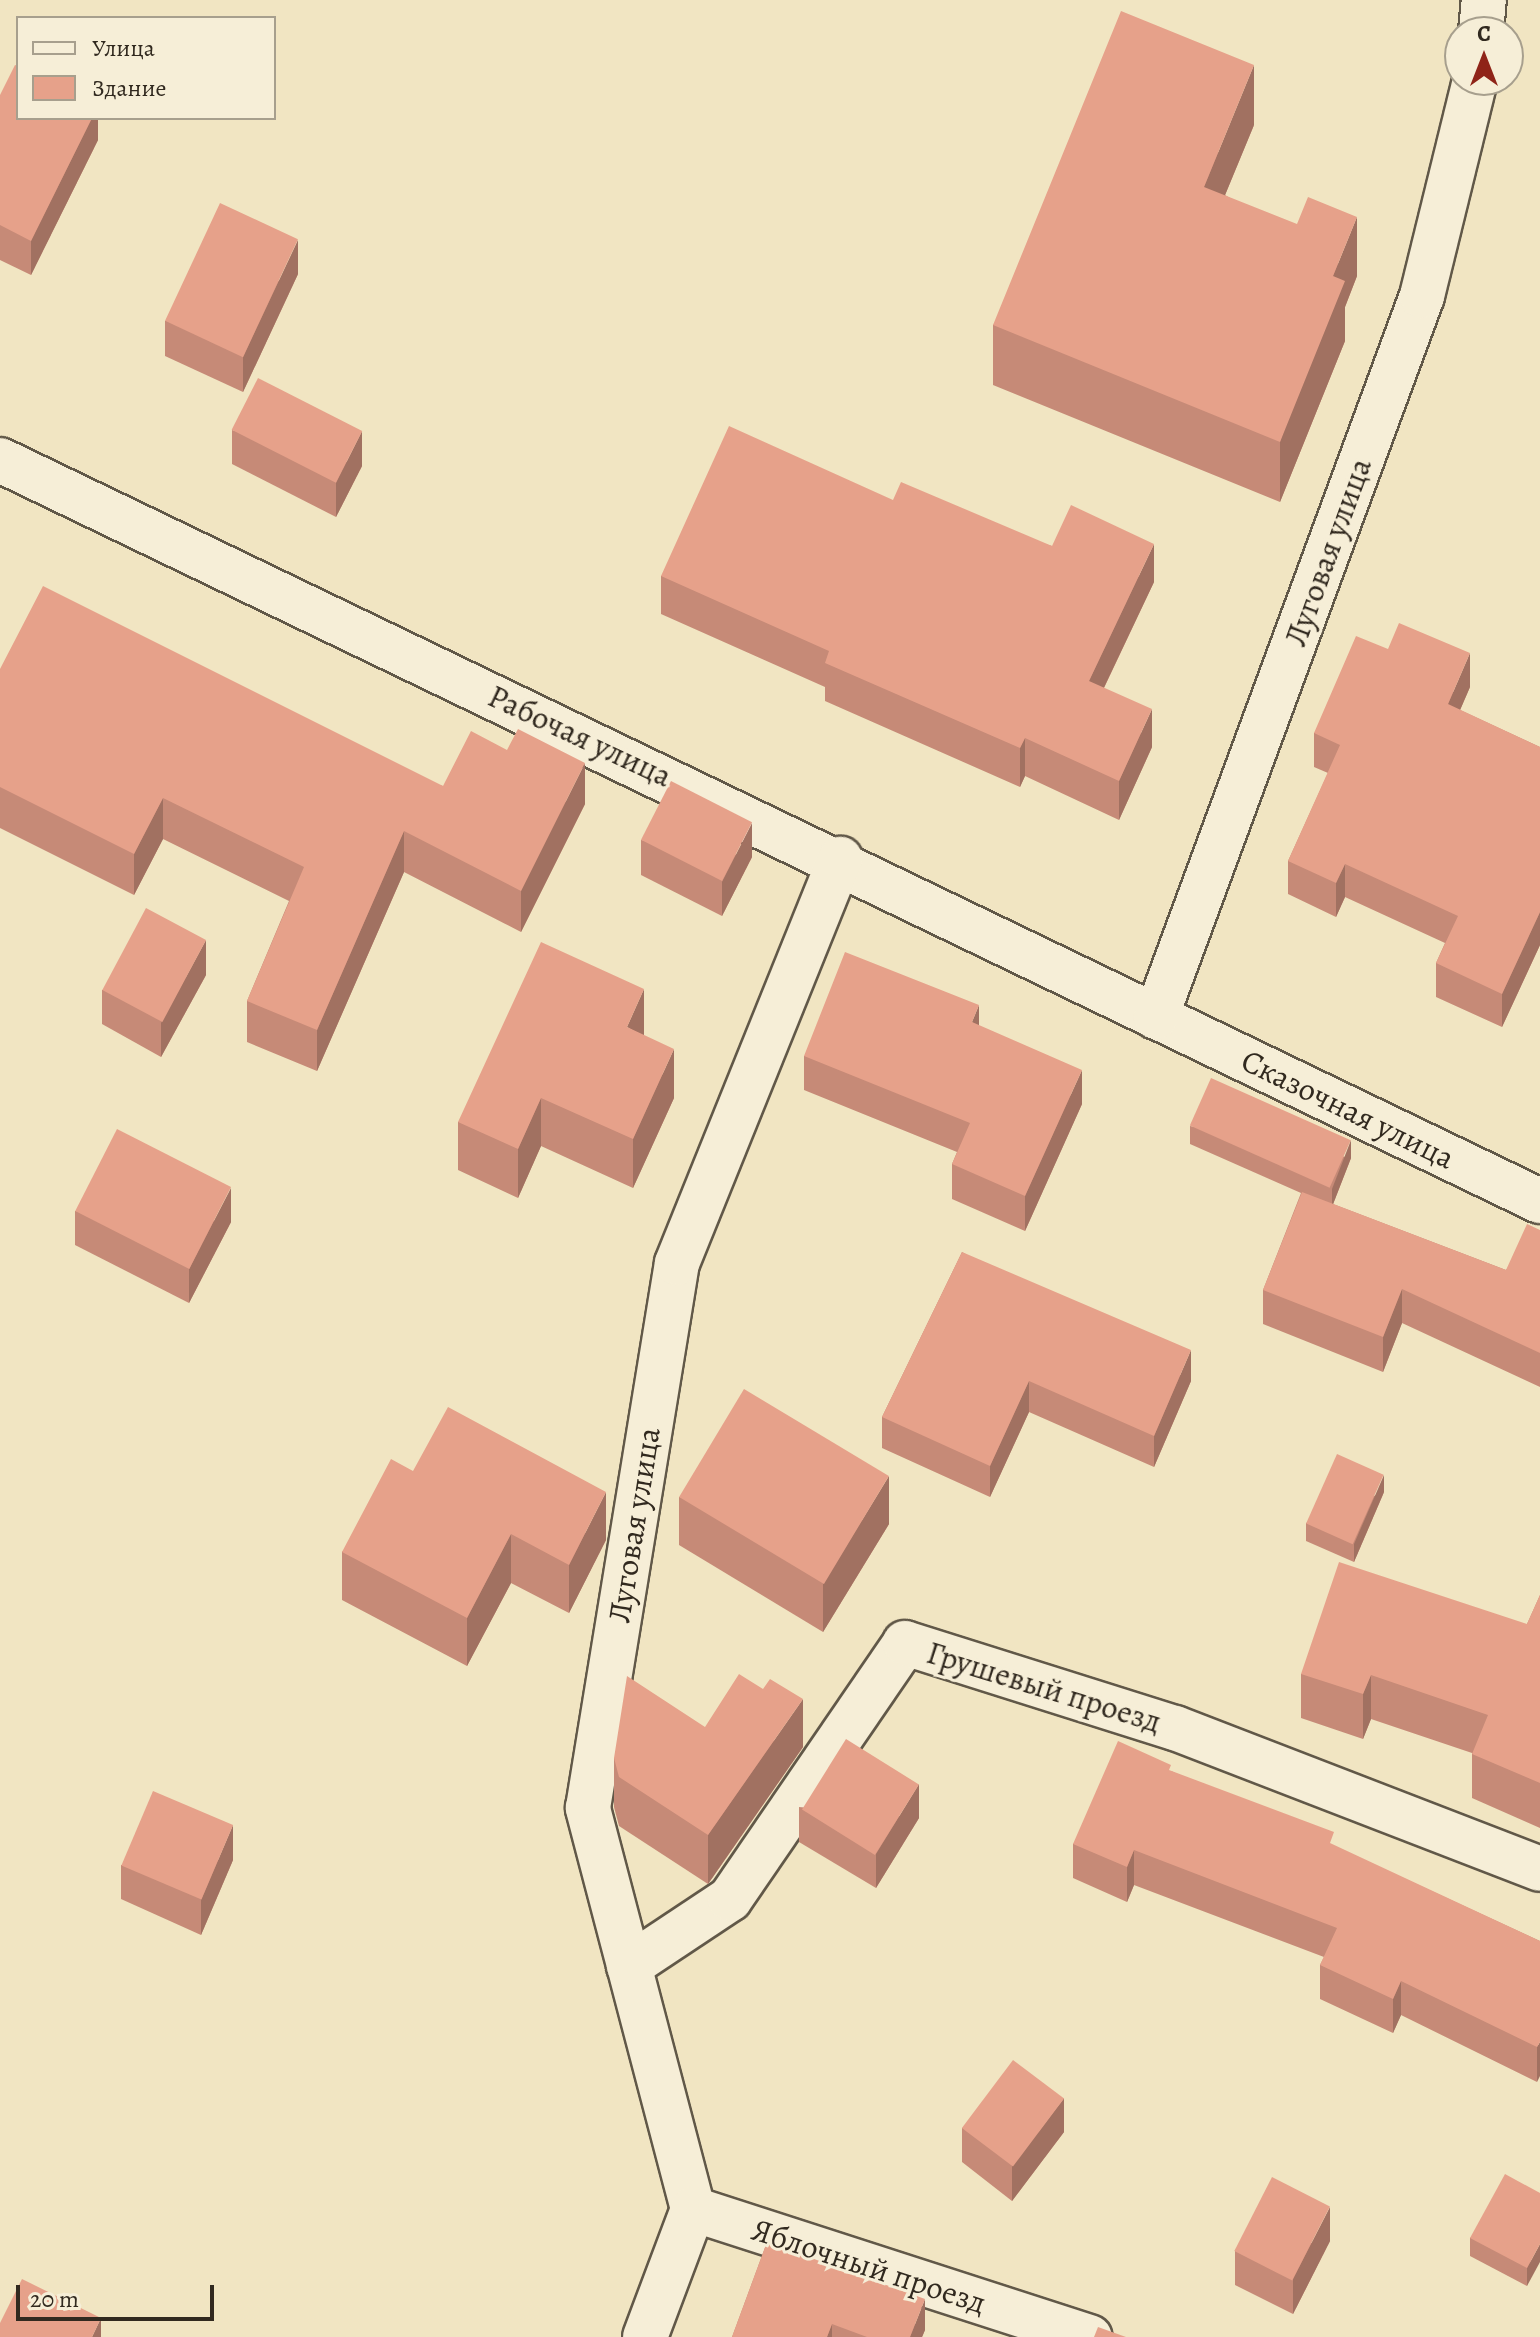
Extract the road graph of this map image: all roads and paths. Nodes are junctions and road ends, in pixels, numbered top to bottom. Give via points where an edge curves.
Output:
1 (1471, 96) edge
2 (0, 460) edge
3 (840, 859) junction
4 (1156, 1017) junction
5 (1540, 1201) edge
6 (1540, 1869) edge
7 (629, 1966) junction
8 (693, 2209) junction
9 (645, 2337) edge
10 (1090, 2337) edge

1 - 4 street, Луговая улица via 1422,296
2 - 3 street, Рабочая улица
3 - 4 street, Рабочая улица
3 - 7 street, Луговая улица via 677,1263 588,1808
4 - 5 street, Сказочная улица
6 - 7 street, Грушевый проезд via 1175,1728 905,1643 730,1899
7 - 8 street, Луговая улица
8 - 9 street
8 - 10 street, Яблочный проезд

